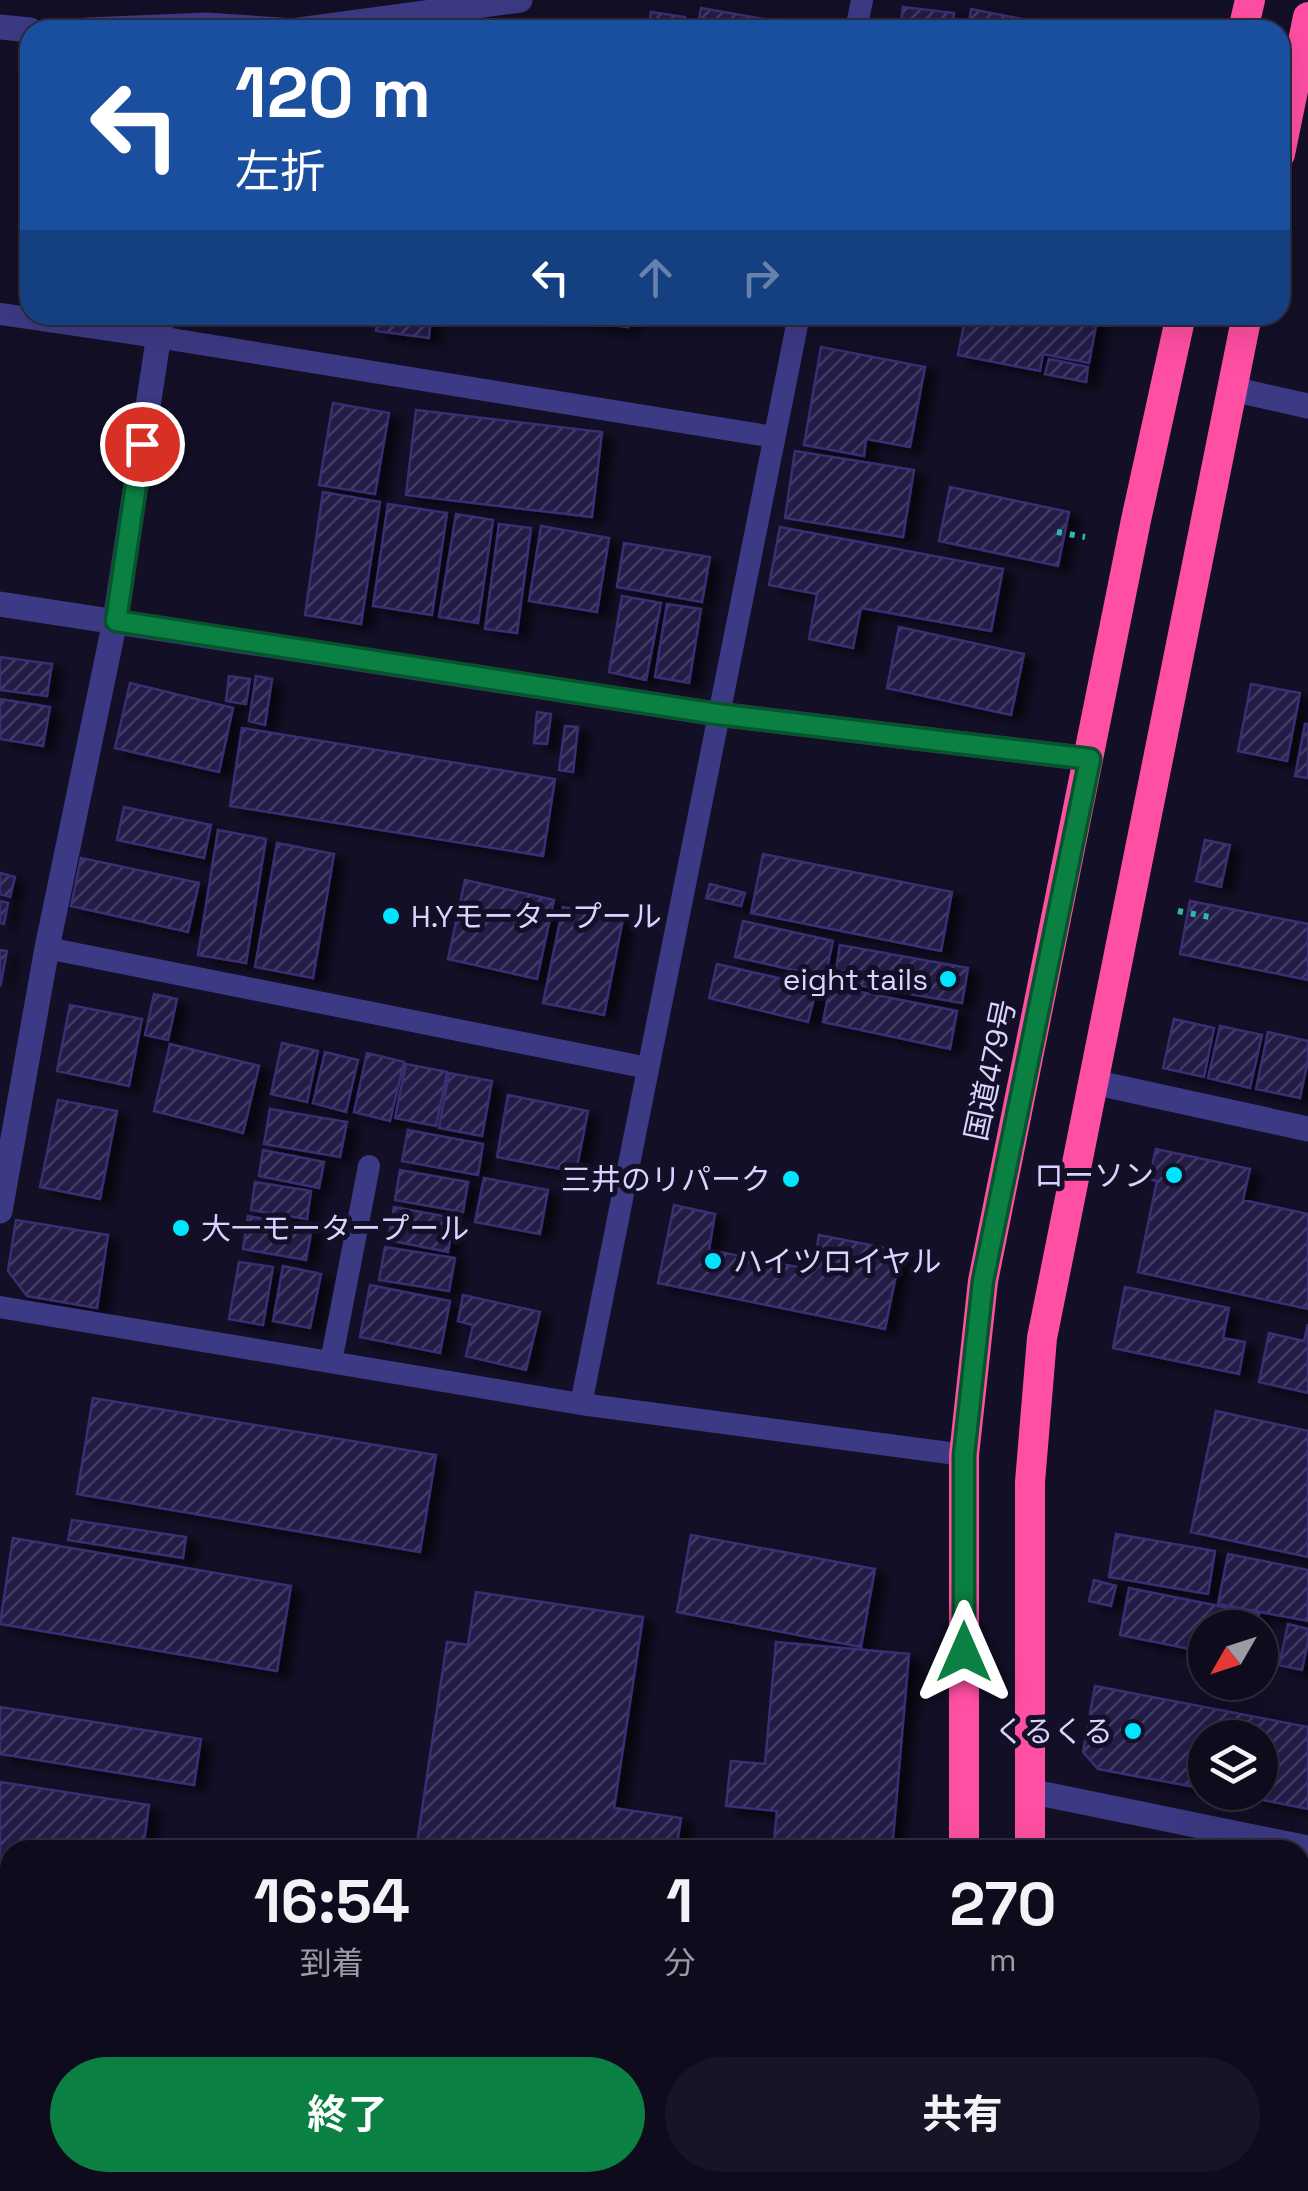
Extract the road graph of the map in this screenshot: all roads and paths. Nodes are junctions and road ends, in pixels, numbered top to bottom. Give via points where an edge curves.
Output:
1 (520, 0) edge
2 (1308, 18) edge
3 (373, 20) edge
4 (1290, 105) edge
5 (796, 325) edge
6 (1179, 325) edge
7 (1245, 325) edge
8 (160, 326) edge
9 (1232, 389) junction
10 (1308, 406) edge
11 (774, 436) junction
12 (1057, 532) dead end
13 (1085, 537) dead end
14 (0, 604) edge
15 (116, 621) junction
16 (717, 714) junction
17 (1090, 759) junction
18 (1178, 911) dead end
19 (1215, 918) dead end
20 (48, 948) junction
21 (648, 1068) junction
22 (1093, 1082) junction
23 (1308, 1128) edge
24 (369, 1166) dead end
25 (0, 1211) edge
26 (0, 1307) edge
27 (331, 1362) junction
28 (581, 1404) junction
29 (964, 1455) junction
30 (1029, 1791) junction
31 (964, 1840) edge
32 (1030, 1840) edge
33 (1269, 1840) edge

1 - 3 street
2 - 4 highway
5 - 11 lane
6 - 17 highway, 国道479号
7 - 9 highway
8 - 11 lane
8 - 15 street
9 - 10 street
9 - 22 highway
11 - 16 lane
12 - 13 path
14 - 15 street
15 - 16 street
15 - 20 street
16 - 17 street
16 - 21 lane
17 - 29 highway, 国道479号 via 983,1281
18 - 19 path
20 - 21 lane
20 - 25 street
21 - 28 lane
22 - 23 street
22 - 30 highway via 1042,1338 1030,1482
24 - 27 lane
26 - 27 lane
27 - 28 lane
28 - 29 lane
29 - 31 highway, 国道479号
30 - 32 highway
30 - 33 street

